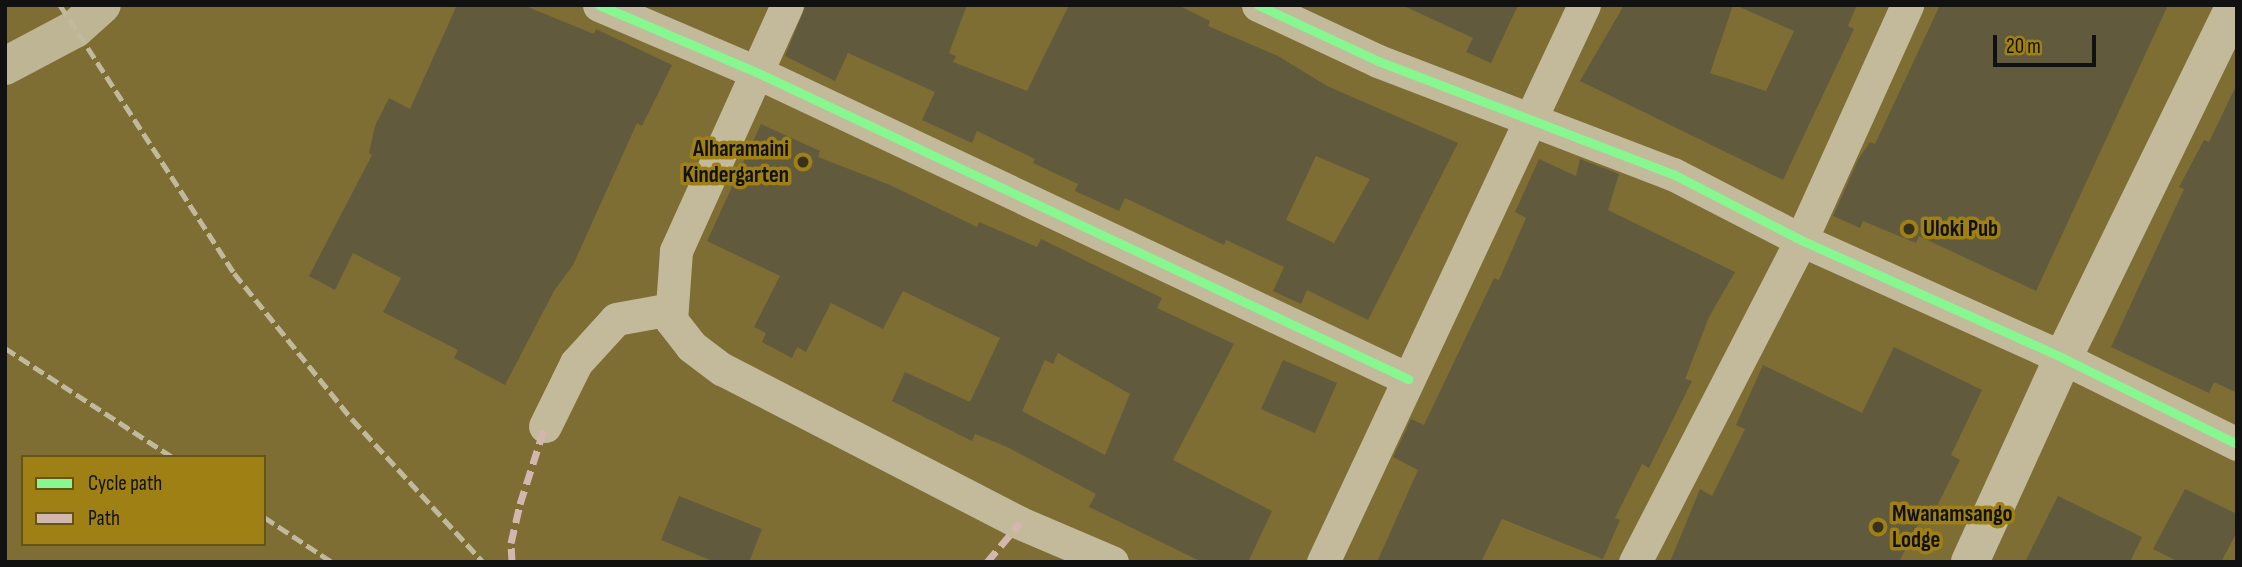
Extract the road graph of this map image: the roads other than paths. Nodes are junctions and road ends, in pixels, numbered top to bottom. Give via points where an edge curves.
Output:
1 (102, 5) edge
2 (599, 5) edge
3 (787, 5) edge
4 (1258, 5) edge
5 (1584, 5) edge
6 (1907, 5) edge
7 (2235, 5) edge
8 (5, 66) edge
9 (756, 72) junction
10 (1532, 122) junction
11 (1801, 240) junction
12 (671, 309) junction
13 (2063, 358) junction
14 (1408, 379) junction
15 (545, 426) dead end
16 (2237, 444) edge
17 (1112, 562) edge
18 (1324, 562) edge
19 (1635, 562) edge
20 (1970, 562) edge

1 - 8 main road via 75,29
2 - 9 street
3 - 9 street
4 - 10 street via 1377,61
5 - 10 street
6 - 11 street
7 - 13 street
9 - 12 street via 676,251
9 - 14 street
10 - 11 street via 1672,174
10 - 14 street
11 - 13 street
11 - 19 street
12 - 15 street via 616,319 576,363
12 - 17 street via 671,320 691,346 722,369 1020,523
13 - 16 street
13 - 20 street
14 - 18 street

